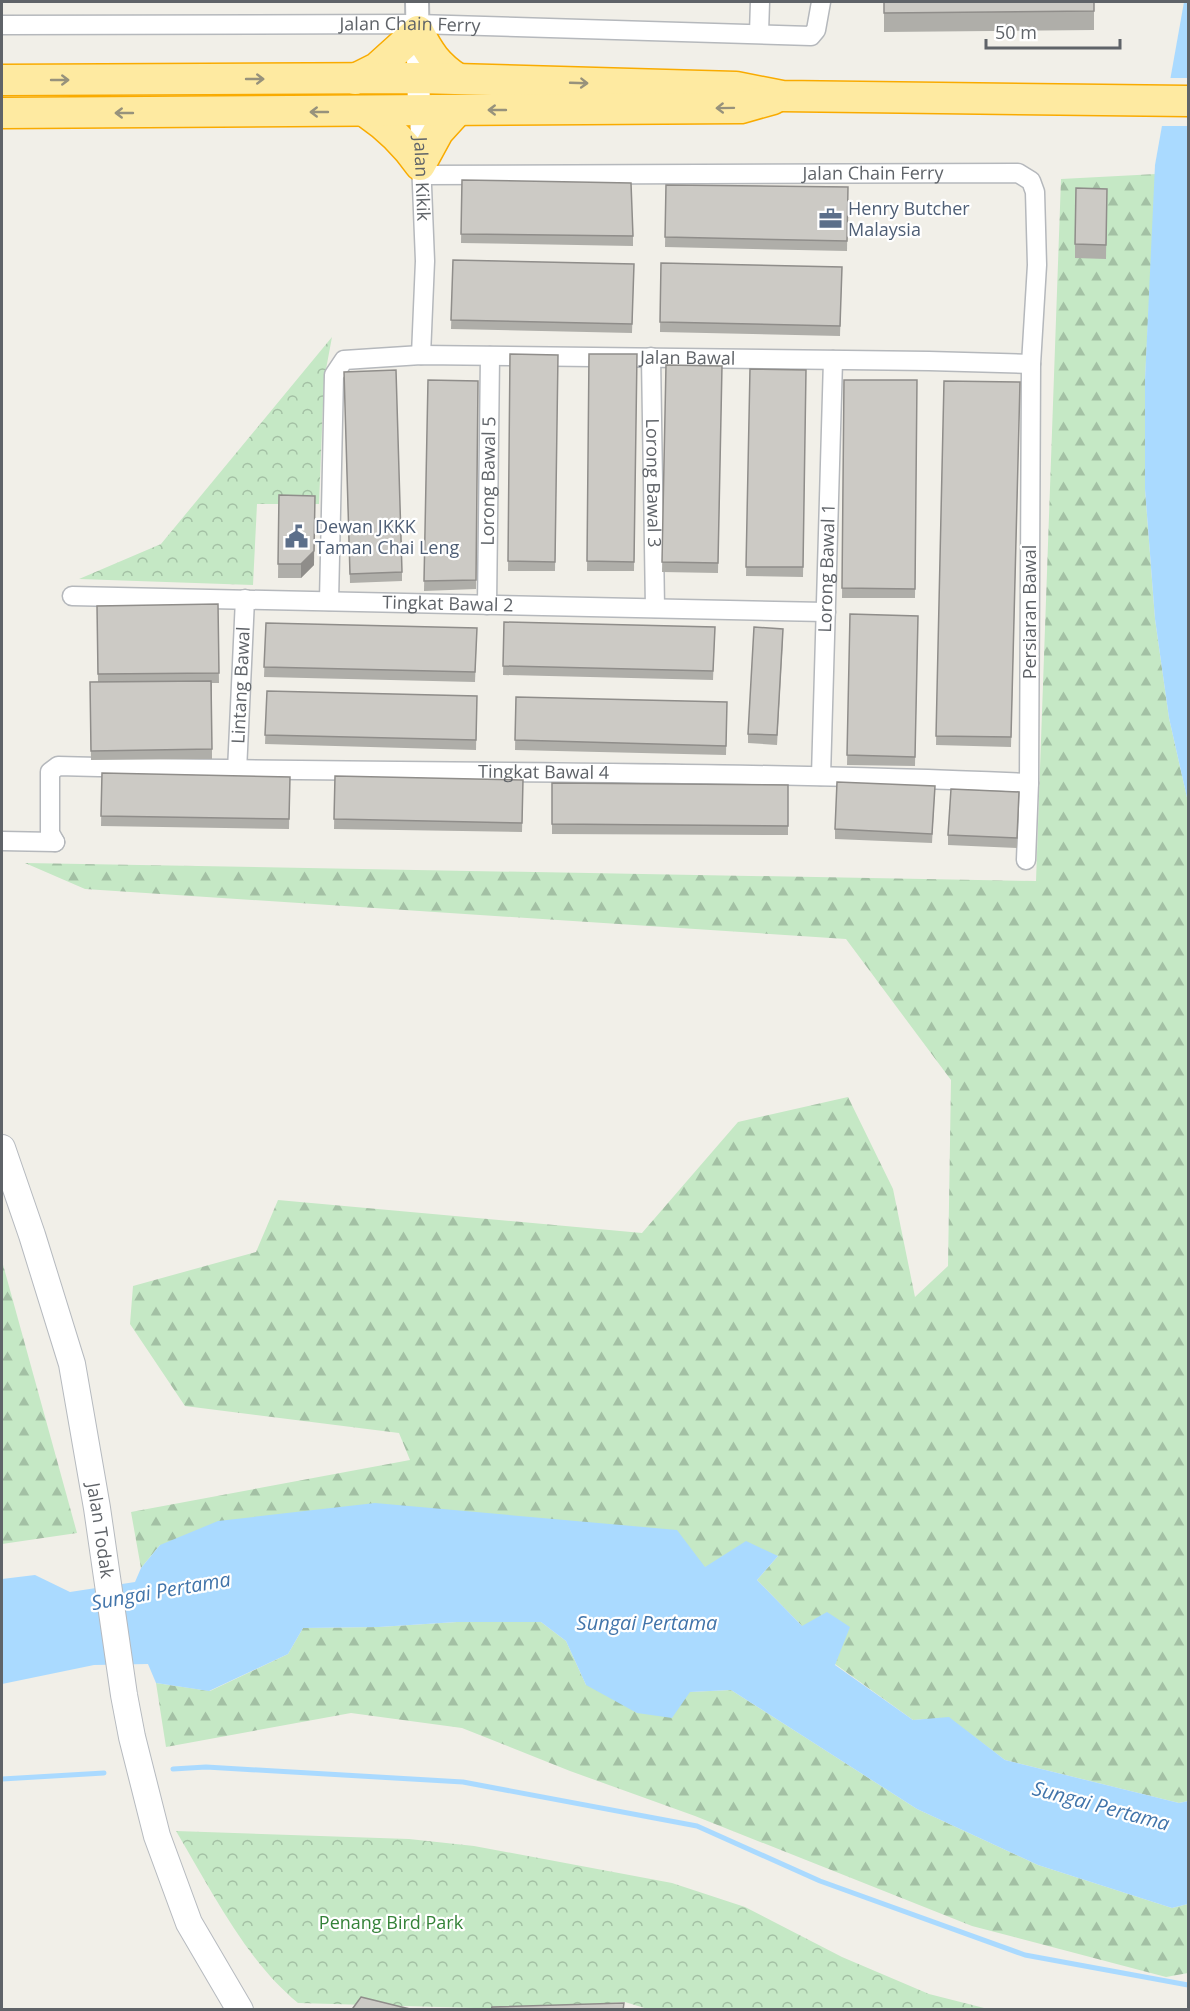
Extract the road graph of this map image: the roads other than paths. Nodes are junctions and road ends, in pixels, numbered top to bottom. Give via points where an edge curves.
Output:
1 (417, 2) edge
2 (760, 2) edge
3 (820, 2) edge
4 (2, 25) edge
5 (418, 27) junction
6 (759, 33) junction
7 (419, 78) junction
8 (355, 79) junction
9 (458, 79) junction
10 (2, 80) edge
11 (782, 96) junction
12 (1188, 101) edge
13 (458, 110) junction
14 (419, 111) junction
15 (366, 112) junction
16 (6, 118) edge
17 (420, 170) junction
18 (421, 355) junction
19 (490, 356) junction
20 (651, 357) junction
21 (833, 360) junction
22 (1031, 364) junction
23 (72, 596) dead end
24 (245, 599) junction
25 (329, 601) junction
26 (487, 605) junction
27 (655, 608) junction
28 (826, 612) junction
29 (237, 771) junction
30 (821, 776) junction
31 (1029, 783) junction
32 (2, 840) edge
33 (1026, 860) dead end
34 (2, 1148) edge
35 (240, 2010) edge

1 - 5 street, Jalan Kikik
2 - 6 street
3 - 6 street, Jalan Chain Ferry via 816,30 811,36
4 - 5 street, Jalan Chain Ferry
5 - 6 street, Jalan Chain Ferry
5 - 7 street, Jalan Kikik
5 - 8 highway via 376,69
5 - 9 highway via 428,51
7 - 8 highway
7 - 9 highway
7 - 14 street, Jalan Kikik
10 -> 8 highway
9 -> 11 highway via 736,87
11 - 12 highway
11 -> 13 highway via 741,108
13 - 14 highway
13 - 17 highway via 438,132
14 - 15 highway
14 - 17 street, Jalan Kikik
15 -> 16 highway
15 - 17 highway via 390,129
17 - 18 street, Jalan Kikik via 425,261
17 - 22 street, Jalan Chain Ferry via 1018,173 1031,181 1035,192 1037,265
18 - 19 street, Jalan Bawal
18 - 25 street, Jalan Bawal via 344,360 334,375
19 - 20 street, Jalan Bawal
19 - 26 street, Lorong Bawal 5
20 - 21 street, Jalan Bawal
20 - 27 street, Lorong Bawal 3
21 - 22 street, Jalan Bawal
21 - 28 street, Lorong Bawal 1
22 - 31 street, Persiaran Bawal
23 - 24 street, Tingkat Bawal 2
24 - 25 street, Tingkat Bawal 2
24 - 29 street, Lintang Bawal
25 - 26 street, Tingkat Bawal 2
26 - 27 street, Tingkat Bawal 2
27 - 28 street, Tingkat Bawal 2
28 - 30 street, Lorong Bawal 1
29 - 30 street, Tingkat Bawal 4
29 - 32 street, Tingkat Bawal 4 via 58,766 50,772 50,833 55,842
30 - 31 street, Tingkat Bawal 4
31 - 33 street, Persiaran Bawal
34 - 35 main road, Jalan Todak via 72,1364 132,1737 157,1836 189,1923

